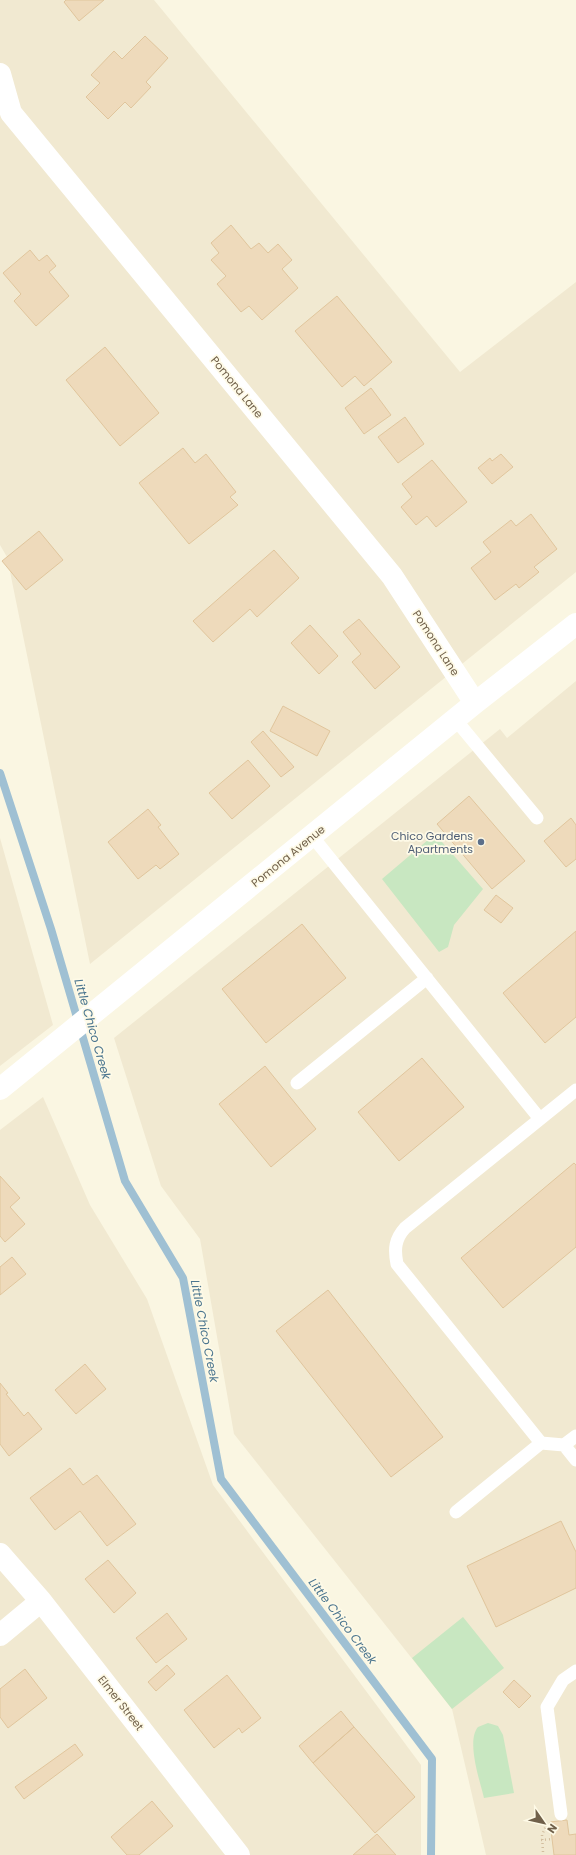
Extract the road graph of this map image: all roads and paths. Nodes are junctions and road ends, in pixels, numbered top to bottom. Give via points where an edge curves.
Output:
1 (0, 74) edge
2 (576, 624) edge
3 (475, 703) junction
4 (455, 719) junction
5 (537, 818) dead end
6 (312, 836) junction
7 (427, 978) junction
8 (297, 1083) dead end
9 (0, 1089) edge
10 (576, 1090) edge
11 (540, 1118) junction
12 (576, 1436) edge
13 (541, 1443) junction
14 (564, 1445) junction
15 (576, 1460) edge
16 (456, 1512) dead end
17 (0, 1554) edge
18 (41, 1601) junction
19 (0, 1635) edge
20 (576, 1672) edge
21 (561, 1814) dead end
22 (552, 1839) dead end
23 (541, 1840) dead end
24 (239, 1855) edge

1 - 3 street, Pomona Lane via 11,113 392,576
2 - 3 street, Pomona Avenue
3 - 4 street, Pomona Avenue
4 - 5 lane
4 - 6 street, Pomona Avenue
6 - 7 lane
6 - 9 street, Pomona Avenue
7 - 8 lane
7 - 11 lane
10 - 11 lane
11 - 13 lane via 405,1228 395,1245 395,1254 397,1264
12 - 14 lane
13 - 14 lane
13 - 16 lane
14 - 15 lane
17 - 18 street, Elmer Street
18 - 19 street
18 - 24 street, Elmer Street
20 - 21 lane via 563,1680 547,1707
22 - 23 path

